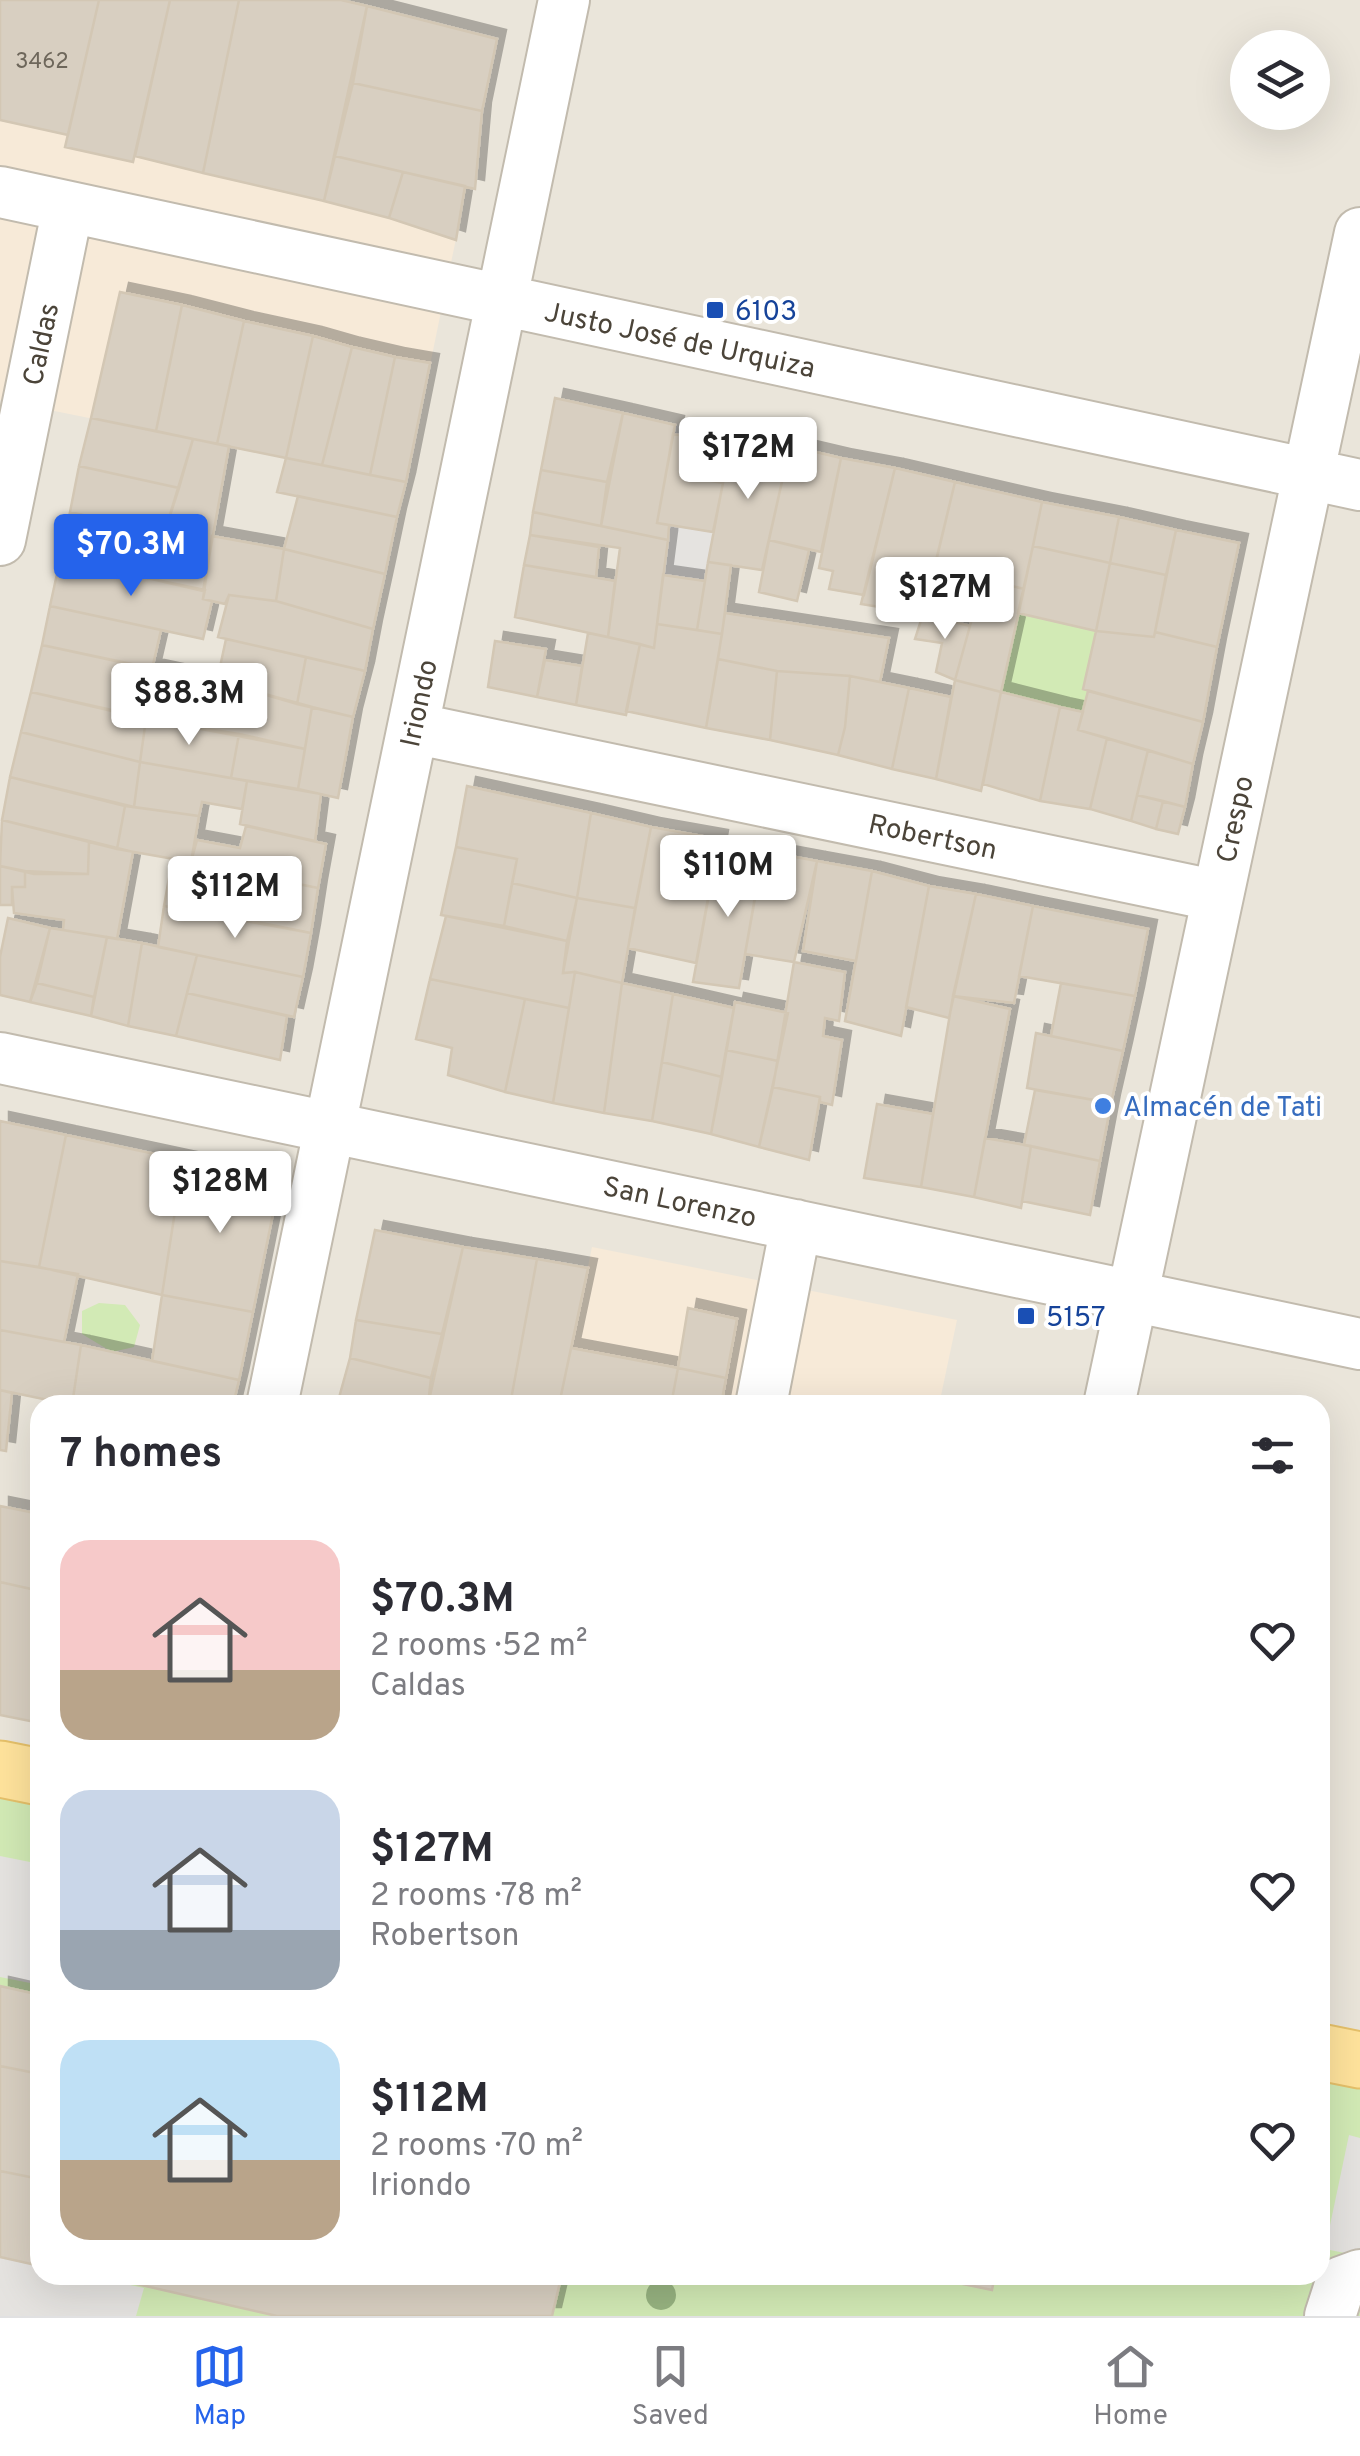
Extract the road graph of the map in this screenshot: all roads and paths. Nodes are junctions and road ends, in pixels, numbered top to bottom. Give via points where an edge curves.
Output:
1 (564, 0) edge
2 (0, 192) edge
3 (68, 207) junction
4 (1360, 233) edge
5 (502, 300) junction
6 (1308, 474) junction
7 (1360, 485) edge
8 (0, 540) edge
9 (413, 728) junction
10 (1218, 896) junction
11 (0, 1058) edge
12 (329, 1128) junction
13 (796, 1225) junction
14 (1132, 1296) junction
15 (1360, 1344) edge
16 (274, 1395) edge
17 (762, 1395) edge
18 (1110, 1395) edge
19 (0, 1769) edge
20 (30, 1776) edge
21 (1330, 2054) edge
22 (1360, 2060) edge
23 (1360, 2275) edge
24 (1330, 2316) edge

1 - 5 street, Iriondo
2 - 3 street, Justo José de Urquiza
3 - 5 street, Justo José de Urquiza
3 - 8 street, Caldas
4 - 6 street, Crespo
5 - 6 street, Justo José de Urquiza
5 - 9 street, Iriondo
6 - 7 street, Justo José de Urquiza
6 - 10 street, Crespo
9 - 10 street, Robertson
9 - 12 street, Iriondo
10 - 14 street, Crespo
11 - 12 street, San Lorenzo
12 - 13 street, San Lorenzo
12 - 16 street, Iriondo
13 - 14 street, San Lorenzo
13 - 17 street
14 - 15 street, San Lorenzo
14 - 18 street, Crespo
19 - 20 main road
21 - 22 main road
23 - 24 street via 1341,2282

